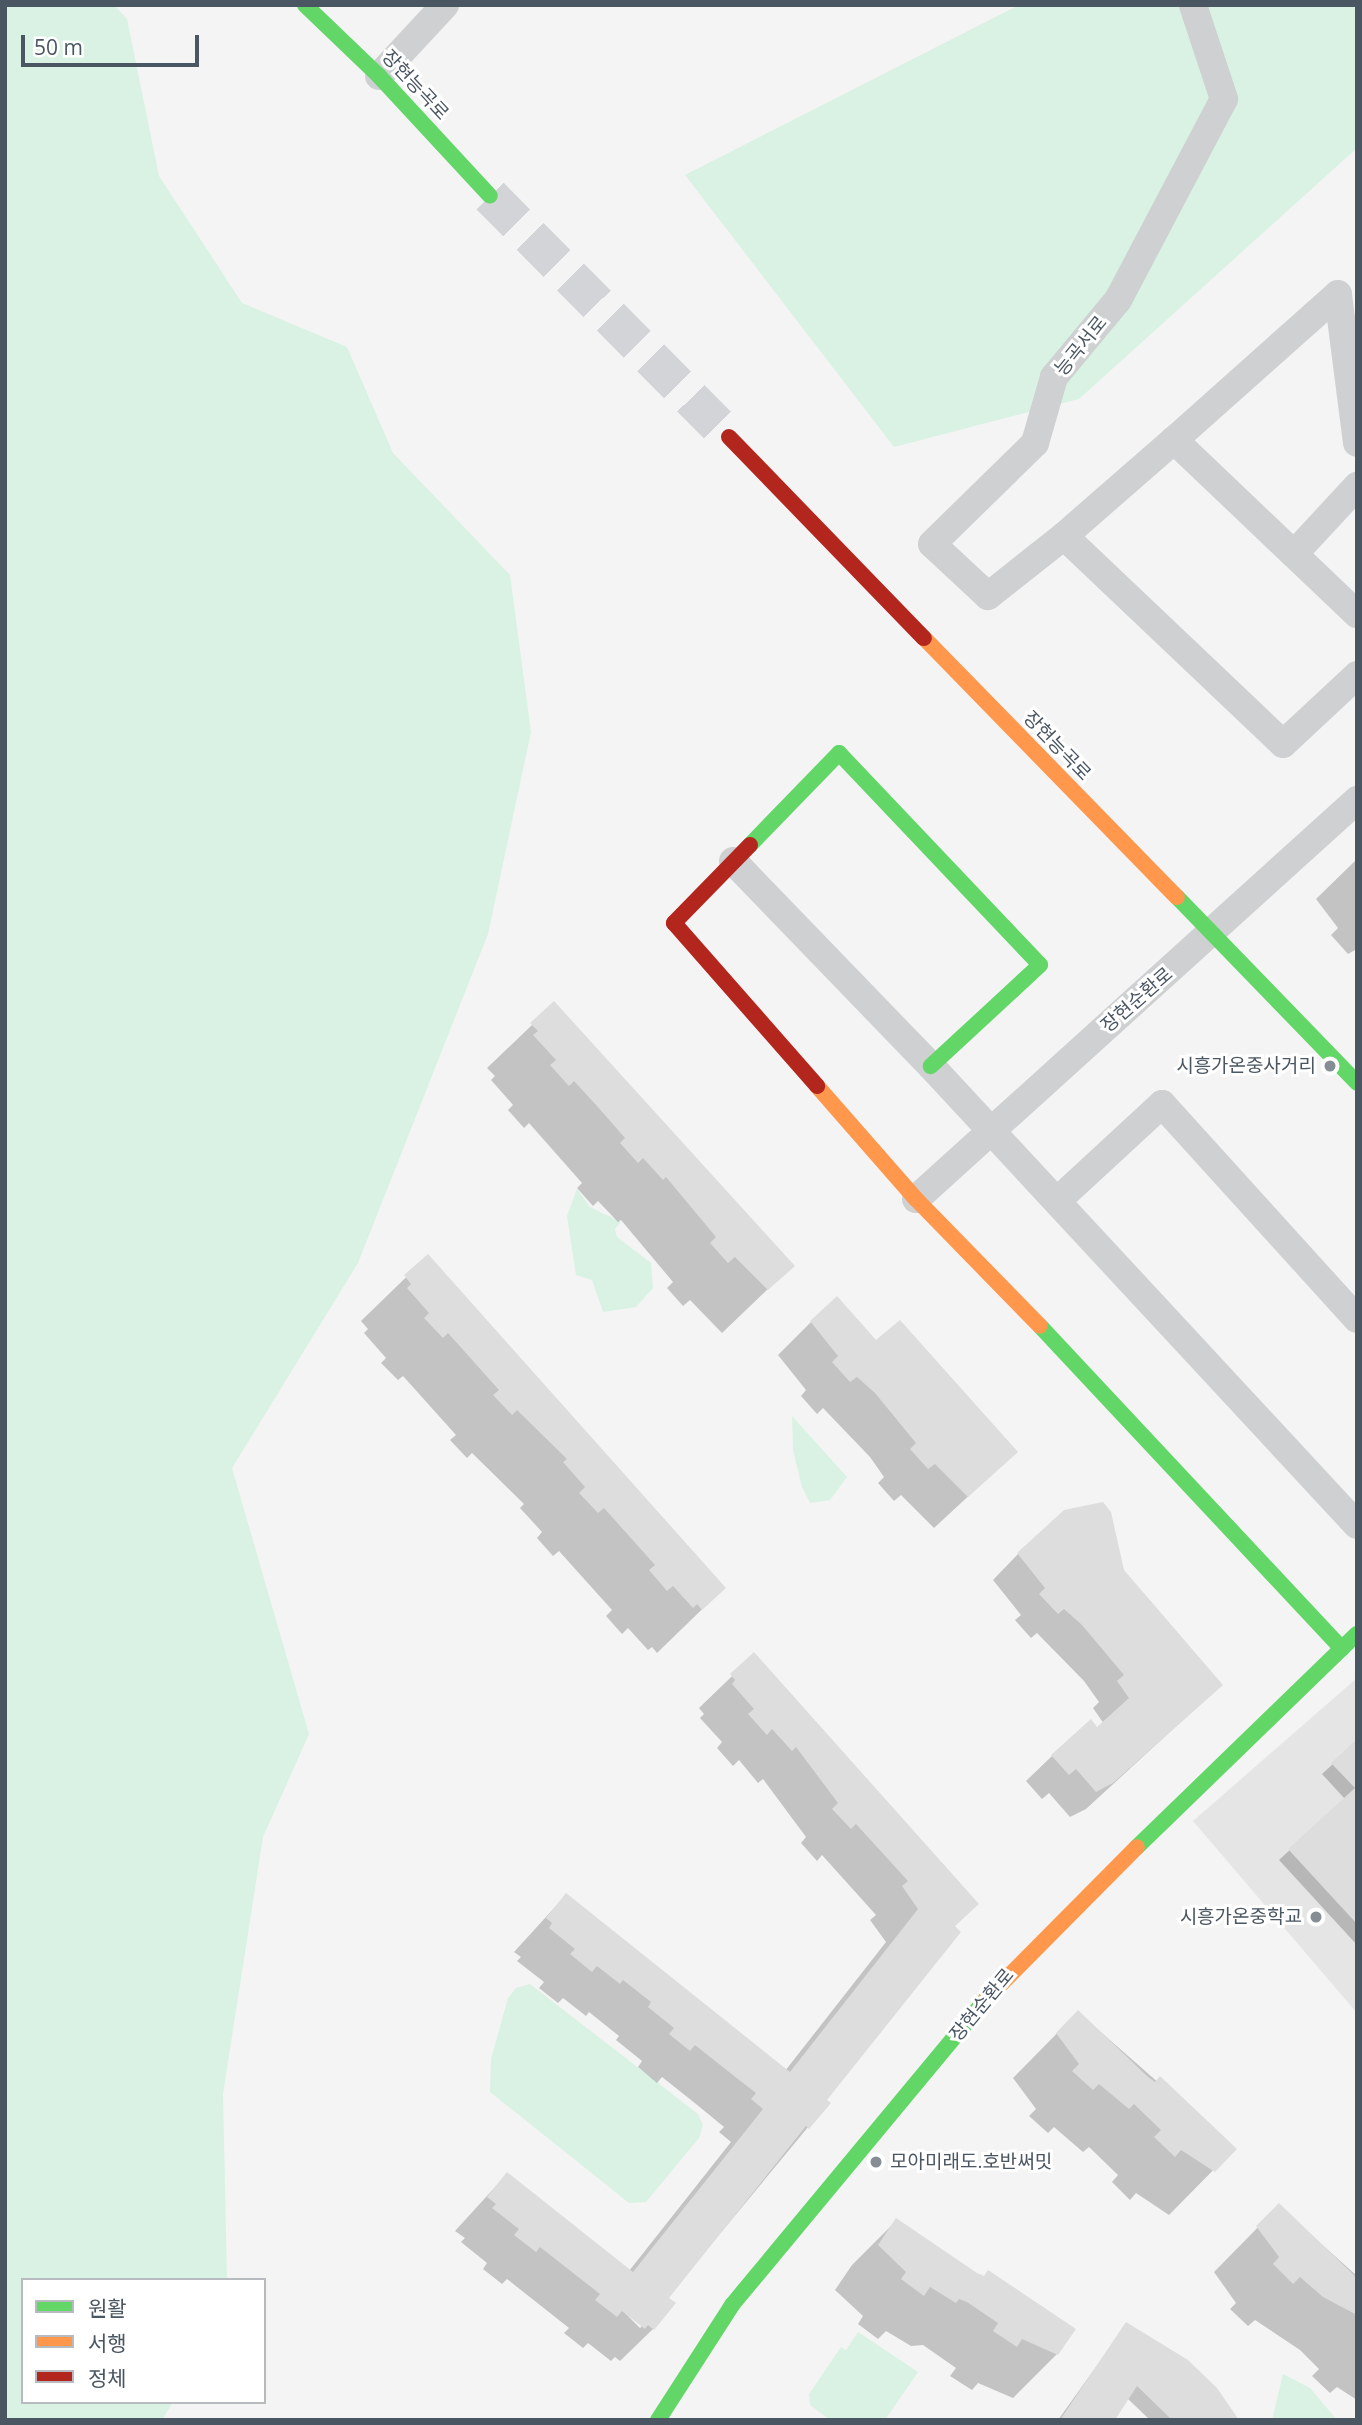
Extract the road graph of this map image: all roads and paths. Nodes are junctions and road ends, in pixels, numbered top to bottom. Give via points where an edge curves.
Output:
1 (305, 5) edge
2 (445, 5) edge
3 (1193, 5) edge
4 (379, 76) junction
5 (490, 196) tunnel mouth
6 (729, 437) tunnel mouth
7 (1174, 440) junction
8 (1357, 443) edge
9 (1357, 486) edge
10 (1064, 536) junction
11 (1294, 554) junction
12 (1357, 614) edge
13 (1357, 676) edge
14 (1357, 800) edge
15 (733, 861) junction
16 (1211, 936) junction
17 (931, 1066) junction
18 (1357, 1083) edge
19 (989, 1130) junction
20 (916, 1199) junction
21 (1057, 1201) junction
22 (1357, 1319) edge
23 (1353, 1513) edge
24 (1357, 1634) edge
25 (1342, 1649) junction
26 (658, 2420) edge

1 - 4 street, 장현능곡로
2 - 4 street
3 - 10 street, 능곡서로 via 1224,99 1118,300 1054,377 1035,443 932,544 988,596
4 - 5 street, 장현능곡로
6 - 16 street, 장현능곡로
7 - 8 street via 1338,294
7 - 10 street
7 - 11 street
9 - 11 street
10 - 13 street via 1283,744
11 - 12 street
14 - 16 street, 장현순환로
15 - 17 street
15 - 17 street via 839,753 1040,965
15 - 20 street via 674,923
16 - 18 street, 장현능곡로
16 - 19 street, 장현순환로
17 - 19 street
19 - 20 street, 장현순환로
19 - 21 street
20 - 25 street via 1141,1429
21 - 22 street via 1162,1104
21 - 23 street
24 - 25 street, 장현순환로
25 - 26 street, 장현순환로 via 1007,1973 732,2305

